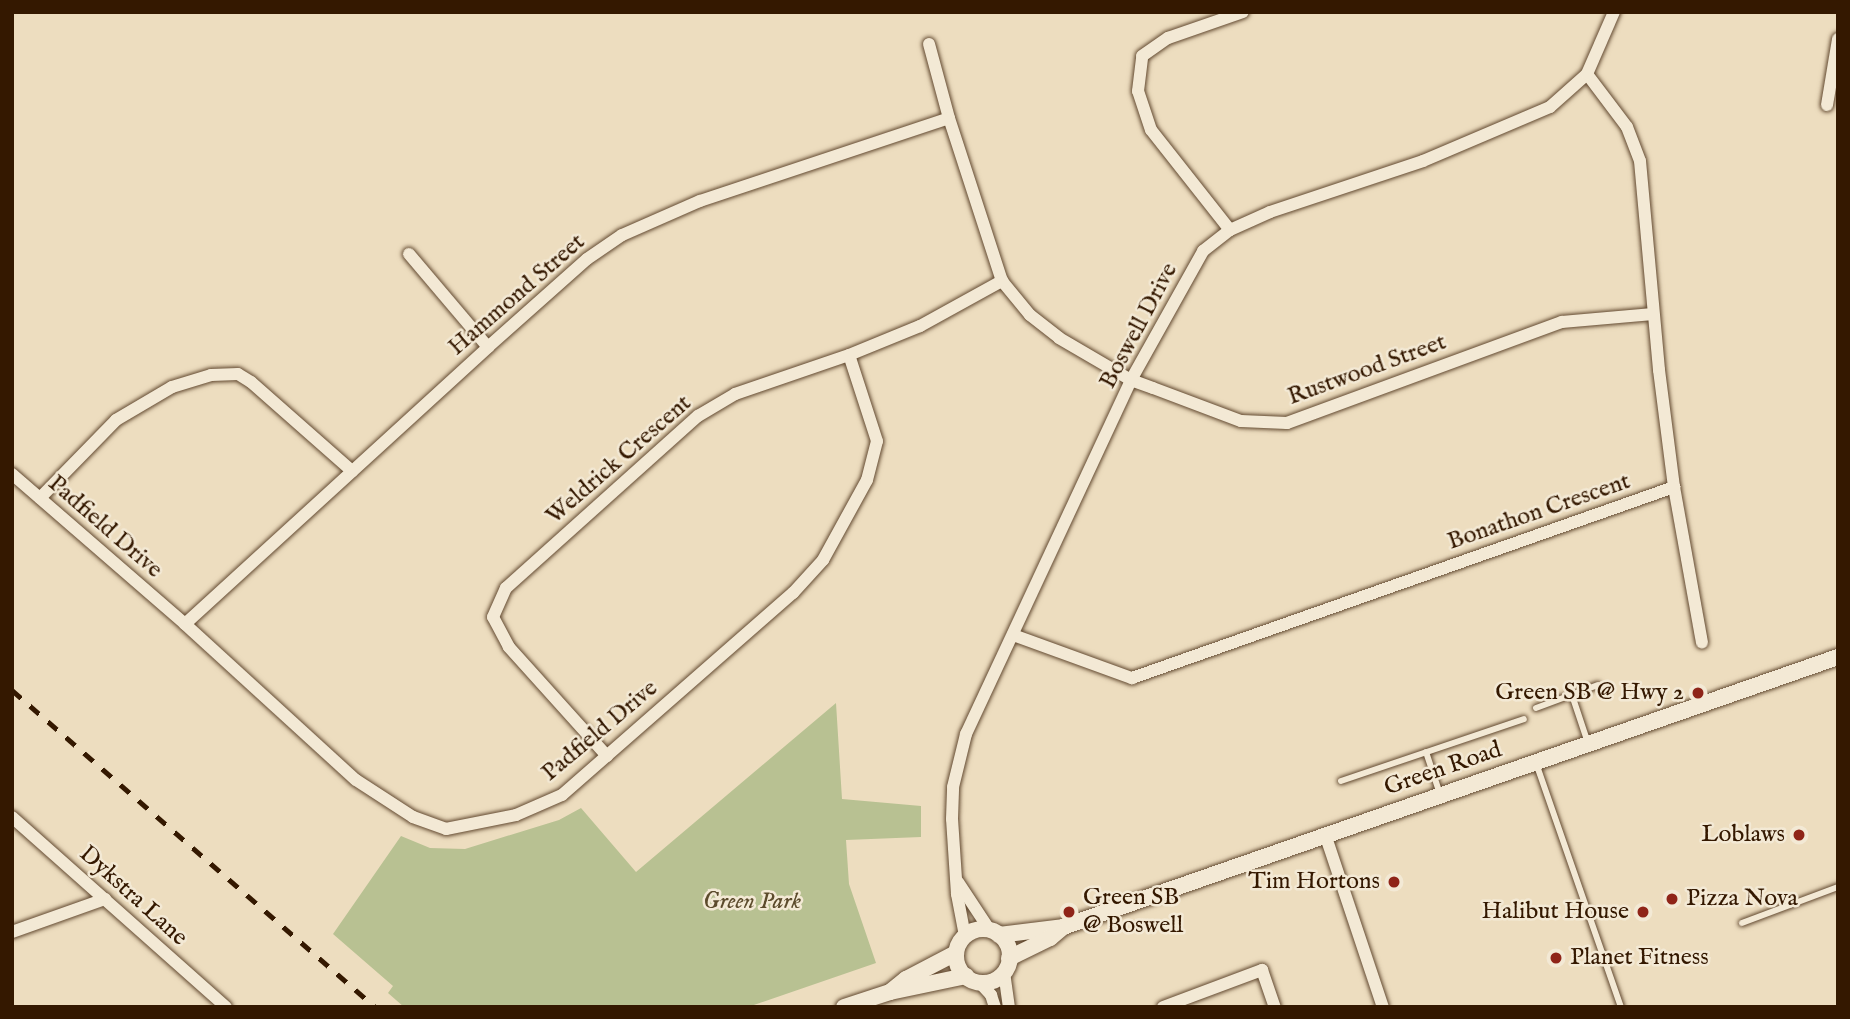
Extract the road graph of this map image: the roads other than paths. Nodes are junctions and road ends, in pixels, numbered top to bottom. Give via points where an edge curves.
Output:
1 (1243, 12) edge
2 (1614, 12) edge
3 (1838, 39) edge
4 (929, 44) dead end
5 (1587, 74) junction
6 (1827, 105) dead end
7 (950, 118) junction
8 (1230, 230) junction
9 (409, 254) dead end
10 (1002, 281) junction
11 (1653, 314) junction
12 (488, 347) junction
13 (849, 355) junction
14 (1131, 380) junction
15 (352, 471) junction
16 (12, 474) edge
17 (1674, 487) junction
18 (40, 498) junction
19 (186, 624) junction
20 (1013, 635) junction
21 (1702, 642) dead end
22 (1838, 657) edge
23 (1598, 685) dead end
24 (1572, 695) junction
25 (1536, 708) dead end
26 (1524, 719) dead end
27 (1588, 743) junction
28 (1426, 752) junction
29 (607, 755) junction
30 (1535, 761) junction
31 (1341, 781) dead end
32 (1440, 794) junction
33 (12, 817) edge
34 (1325, 834) junction
35 (958, 881) junction
36 (1838, 887) edge
37 (105, 899) junction
38 (1742, 923) dead end
39 (1063, 927) junction
40 (12, 932) edge
41 (994, 932) junction
42 (965, 936) junction
43 (956, 953) junction
44 (1007, 965) junction
45 (972, 979) junction
46 (890, 992) junction
47 (225, 1007) edge
48 (844, 1007) edge
49 (995, 1007) edge
50 (1009, 1007) edge
51 (1163, 1007) edge
52 (1275, 1007) edge
53 (1383, 1007) edge
54 (1621, 1007) edge

1 - 8 street via 1168,38 1142,55 1138,91 1151,130
2 - 5 street, Boswell Drive
3 - 6 street
4 - 7 street, Rustwood Street
5 - 8 street, Boswell Drive via 1550,107 1423,161
5 - 11 street via 1627,127 1640,162
7 - 10 street, Rustwood Street
7 - 12 street, Hammond Street via 701,201 622,234
8 - 14 street, Boswell Drive via 1203,251
9 - 12 street
10 - 13 street, Weldrick Crescent via 920,326
10 - 14 street, Rustwood Street via 1030,315 1059,338
11 - 14 street, Rustwood Street via 1562,322 1287,423 1241,421
11 - 17 street
12 - 15 street, Hammond Street
13 - 29 street, Padfield Drive via 877,441 867,481 823,560 793,593
13 - 29 street, Weldrick Crescent via 734,394 698,416 506,588 493,617 509,647
14 - 20 street, Boswell Drive
15 - 18 street via 251,382 238,374 211,375 172,387 116,420
15 - 19 street, Hammond Street
16 - 18 street, Padfield Drive
17 - 20 street, Bonathon Crescent via 1132,678
17 - 21 street
18 - 19 street, Padfield Drive
19 - 29 street, Padfield Drive via 356,780 413,817 446,830 516,814 562,795
20 - 35 street, Boswell Drive via 966,734 953,787 953,853
22 - 27 street, Green Road
23 - 24 lane
24 - 25 lane
24 - 27 lane
26 - 28 lane
27 - 30 street, Green Road
28 - 31 lane
28 - 32 lane
30 - 32 street, Green Road
30 - 54 lane
32 - 34 street, Green Road
33 - 37 street, Dykstra Lane
34 - 39 street, Green Road
34 - 53 street
35 - 41 street, Boswell Drive
35 - 42 street, Boswell Drive
36 - 38 lane
37 - 40 street
37 - 47 street, Dykstra Lane
39 - 41 street, Green Road
39 - 44 street, Green Road
41 - 42 street via 976,930
41 - 44 street via 1006,943
42 - 43 street
43 - 45 street via 958,966
43 - 46 street
44 - 45 street via 993,981
44 - 50 street
45 - 46 street
45 - 49 street via 991,995
46 - 48 street
51 - 52 street via 1262,970

